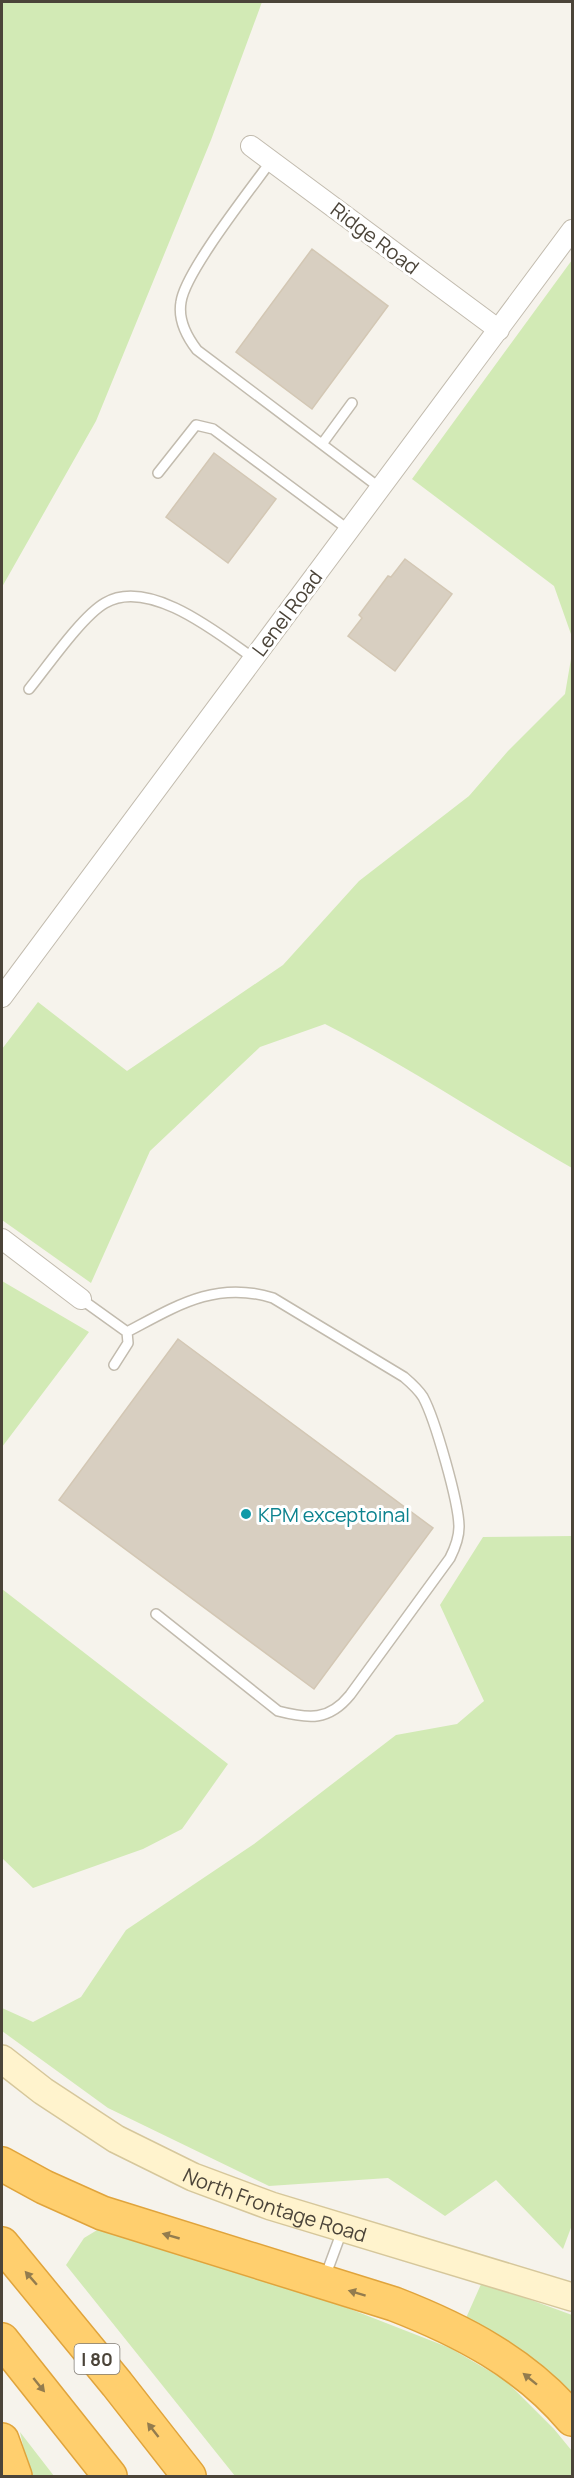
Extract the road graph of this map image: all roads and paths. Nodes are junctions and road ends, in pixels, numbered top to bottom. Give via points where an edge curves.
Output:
1 (251, 146) dead end
2 (271, 161) junction
3 (573, 230) edge
4 (499, 330) junction
5 (352, 403) dead end
6 (322, 444) junction
7 (159, 473) dead end
8 (380, 488) junction
9 (349, 530) junction
10 (253, 658) junction
11 (29, 689) dead end
12 (2, 997) edge
13 (2, 1239) edge
14 (81, 1299) joint
15 (127, 1332) junction
16 (114, 1365) dead end
17 (156, 1614) dead end
18 (2, 2059) edge
19 (2, 2164) edge
20 (343, 2228) junction
21 (2, 2244) edge
22 (322, 2282) junction
23 (573, 2297) edge
24 (2, 2340) edge
25 (573, 2420) edge
26 (2, 2440) edge
27 (15, 2476) edge
28 (110, 2476) edge
29 (189, 2476) edge

1 - 2 street, Ridge Road
2 - 4 street, Ridge Road
2 - 6 lane via 194,270 180,303 182,319 197,350
3 - 4 street, Lenel Road
4 - 8 street, Lenel Road
5 - 6 lane
6 - 8 lane
7 - 9 lane via 196,425 213,429
8 - 9 street, Lenel Road
9 - 10 street, Lenel Road
10 - 11 lane via 180,609 131,596 106,601 91,613
10 - 12 street, Lenel Road
13 - 14 street
14 - 15 lane
15 - 16 lane via 128,1344
15 - 17 lane via 187,1301 211,1294 254,1292 273,1298 404,1377 417,1389 430,1416 458,1517 458,1538 450,1558 350,1695 323,1715 278,1711
18 - 20 main road, North Frontage Road via 82,2118 153,2158 234,2194
22 -> 19 highway via 102,2213
20 - 22 lane
20 - 23 main road, North Frontage Road
29 -> 21 highway, I 80
25 -> 22 highway via 510,2363 469,2336 394,2304
24 -> 28 highway
26 - 27 highway

